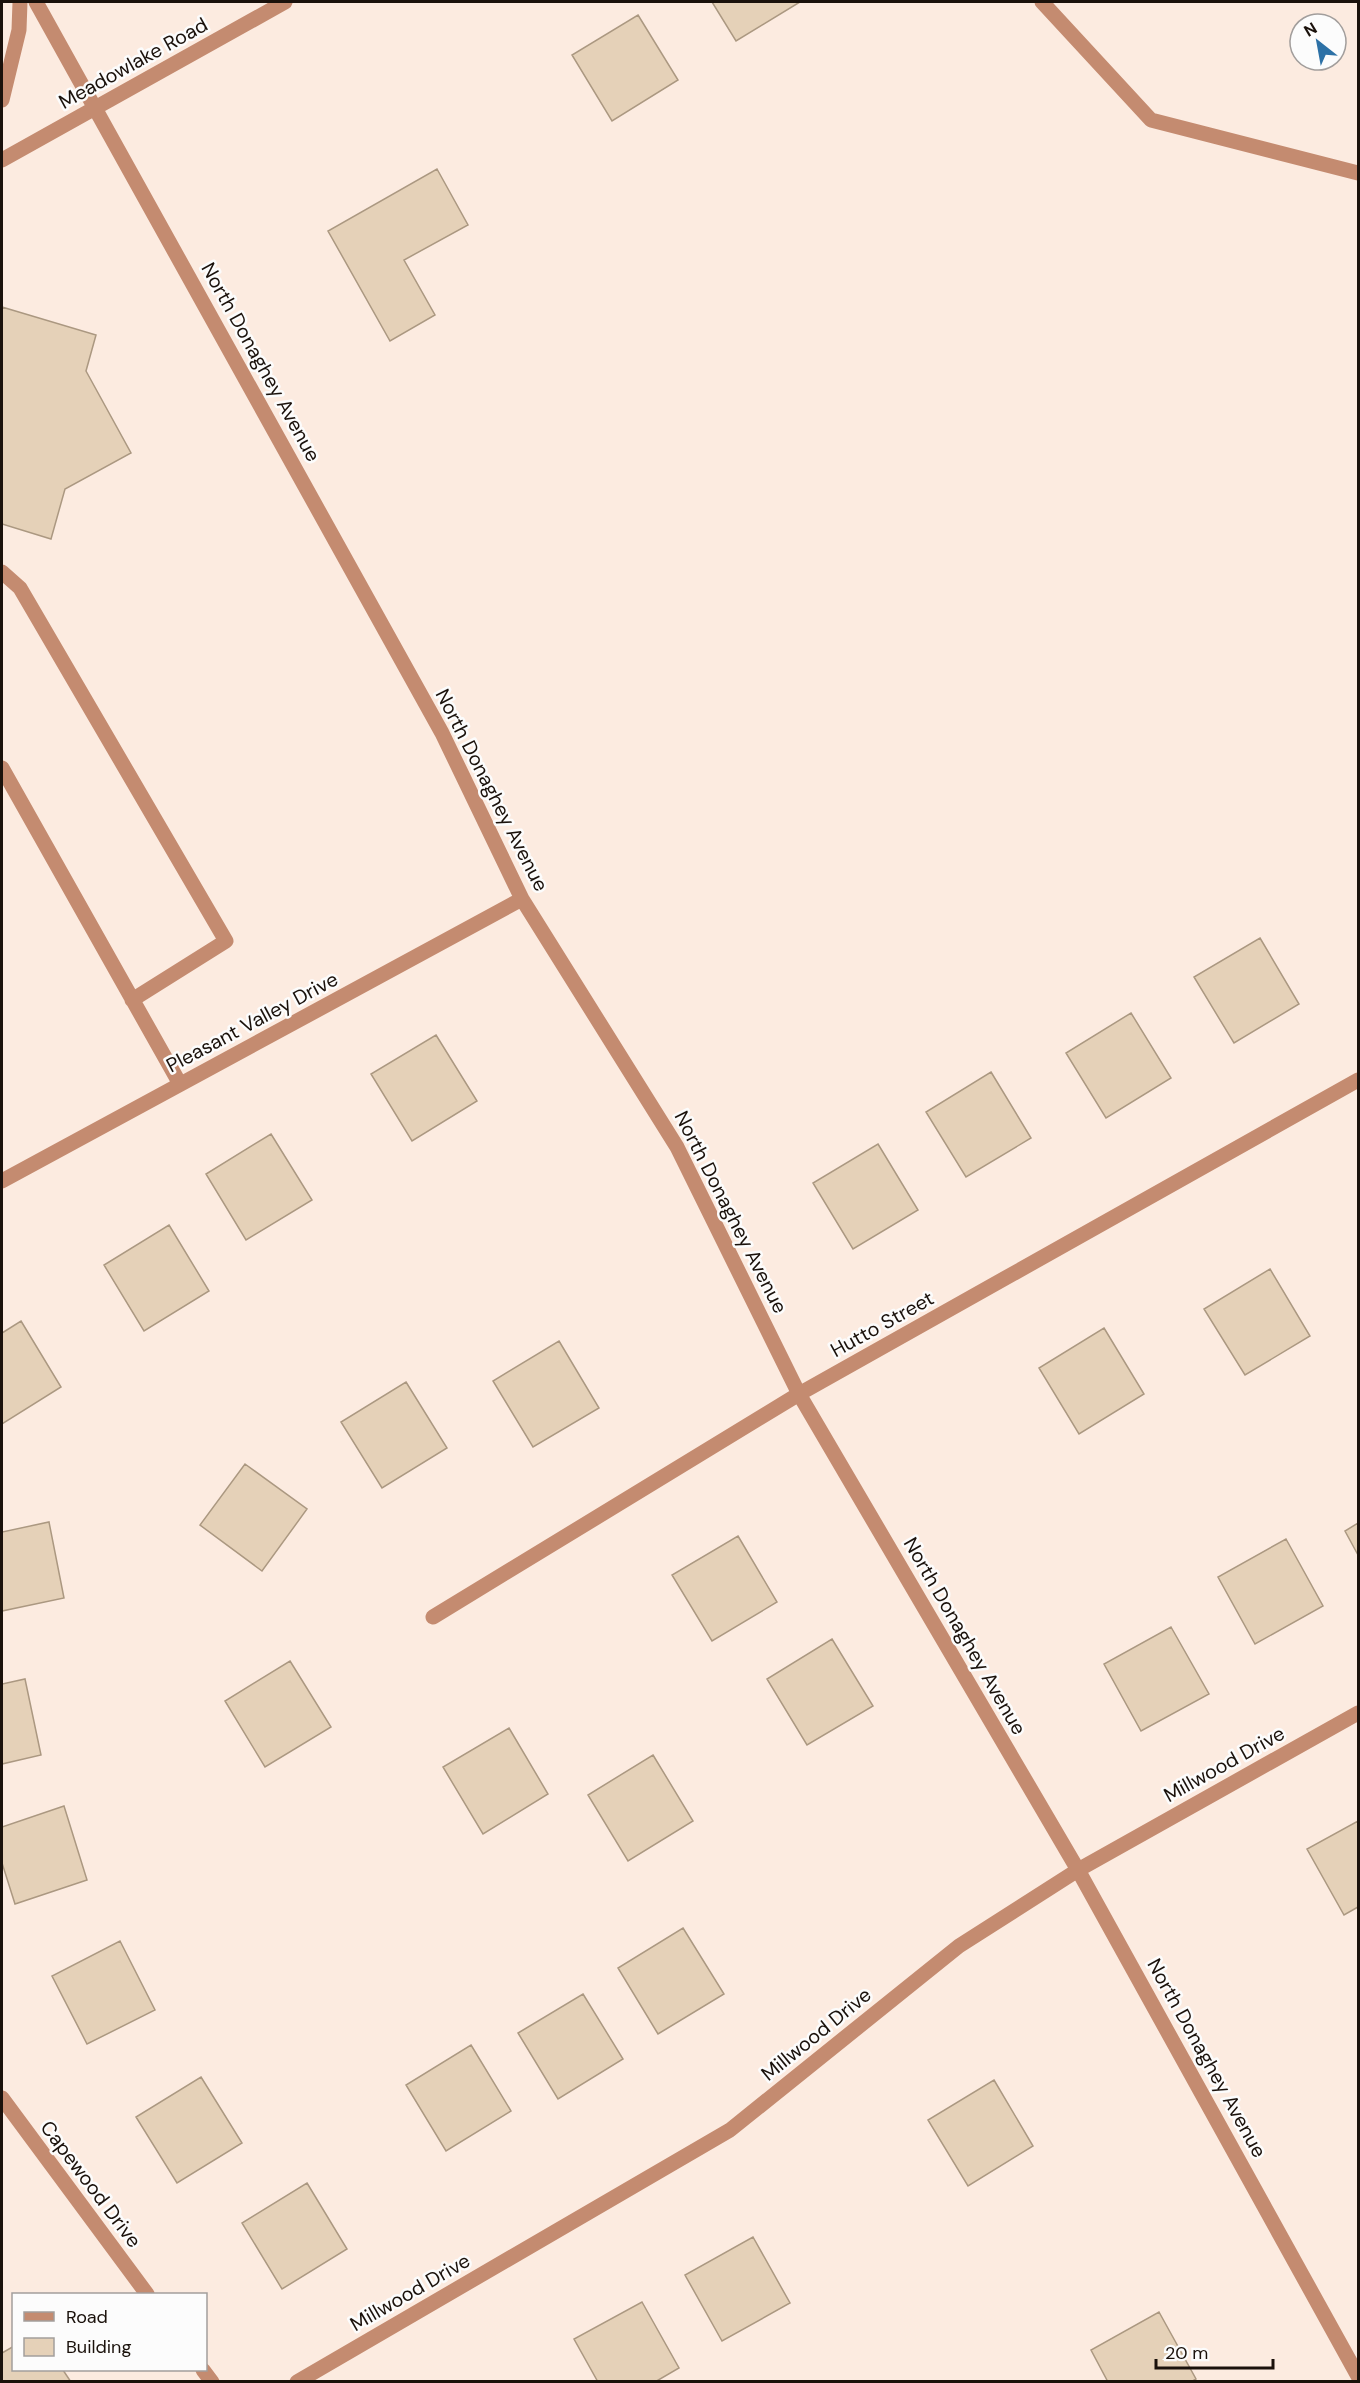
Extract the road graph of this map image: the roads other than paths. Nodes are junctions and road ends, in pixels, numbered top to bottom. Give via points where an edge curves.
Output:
1 (20, 2) edge
2 (36, 2) edge
3 (285, 2) edge
4 (1042, 2) edge
5 (2, 99) edge
6 (97, 108) junction
7 (2, 160) edge
8 (1359, 173) edge
9 (2, 572) edge
10 (2, 768) edge
11 (522, 899) junction
12 (132, 1000) junction
13 (1359, 1080) edge
14 (180, 1084) junction
15 (2, 1181) edge
16 (799, 1394) junction
17 (433, 1617) dead end
18 (1359, 1713) edge
19 (1078, 1870) junction
20 (2, 2098) edge
21 (146, 2293) edge
22 (1359, 2376) edge
23 (297, 2382) edge

1 - 5 street via 19,30
2 - 6 street, North Donaghey Avenue
3 - 6 street, Meadowlake Road
4 - 8 street via 1151,120
6 - 7 street, Meadowlake Road
6 - 11 street, North Donaghey Avenue via 442,733
9 - 12 street via 21,588 226,941
10 - 12 street
11 - 14 street, Pleasant Valley Drive
11 - 16 street, North Donaghey Avenue via 677,1147
12 - 14 street
13 - 16 street, Hutto Street
14 - 15 street, Pleasant Valley Drive
16 - 17 street, Hutto Street
16 - 19 street, North Donaghey Avenue
18 - 19 street, Millwood Drive
19 - 22 street, North Donaghey Avenue
19 - 23 street, Millwood Drive via 959,1946 730,2130
20 - 21 street, Capewood Drive

